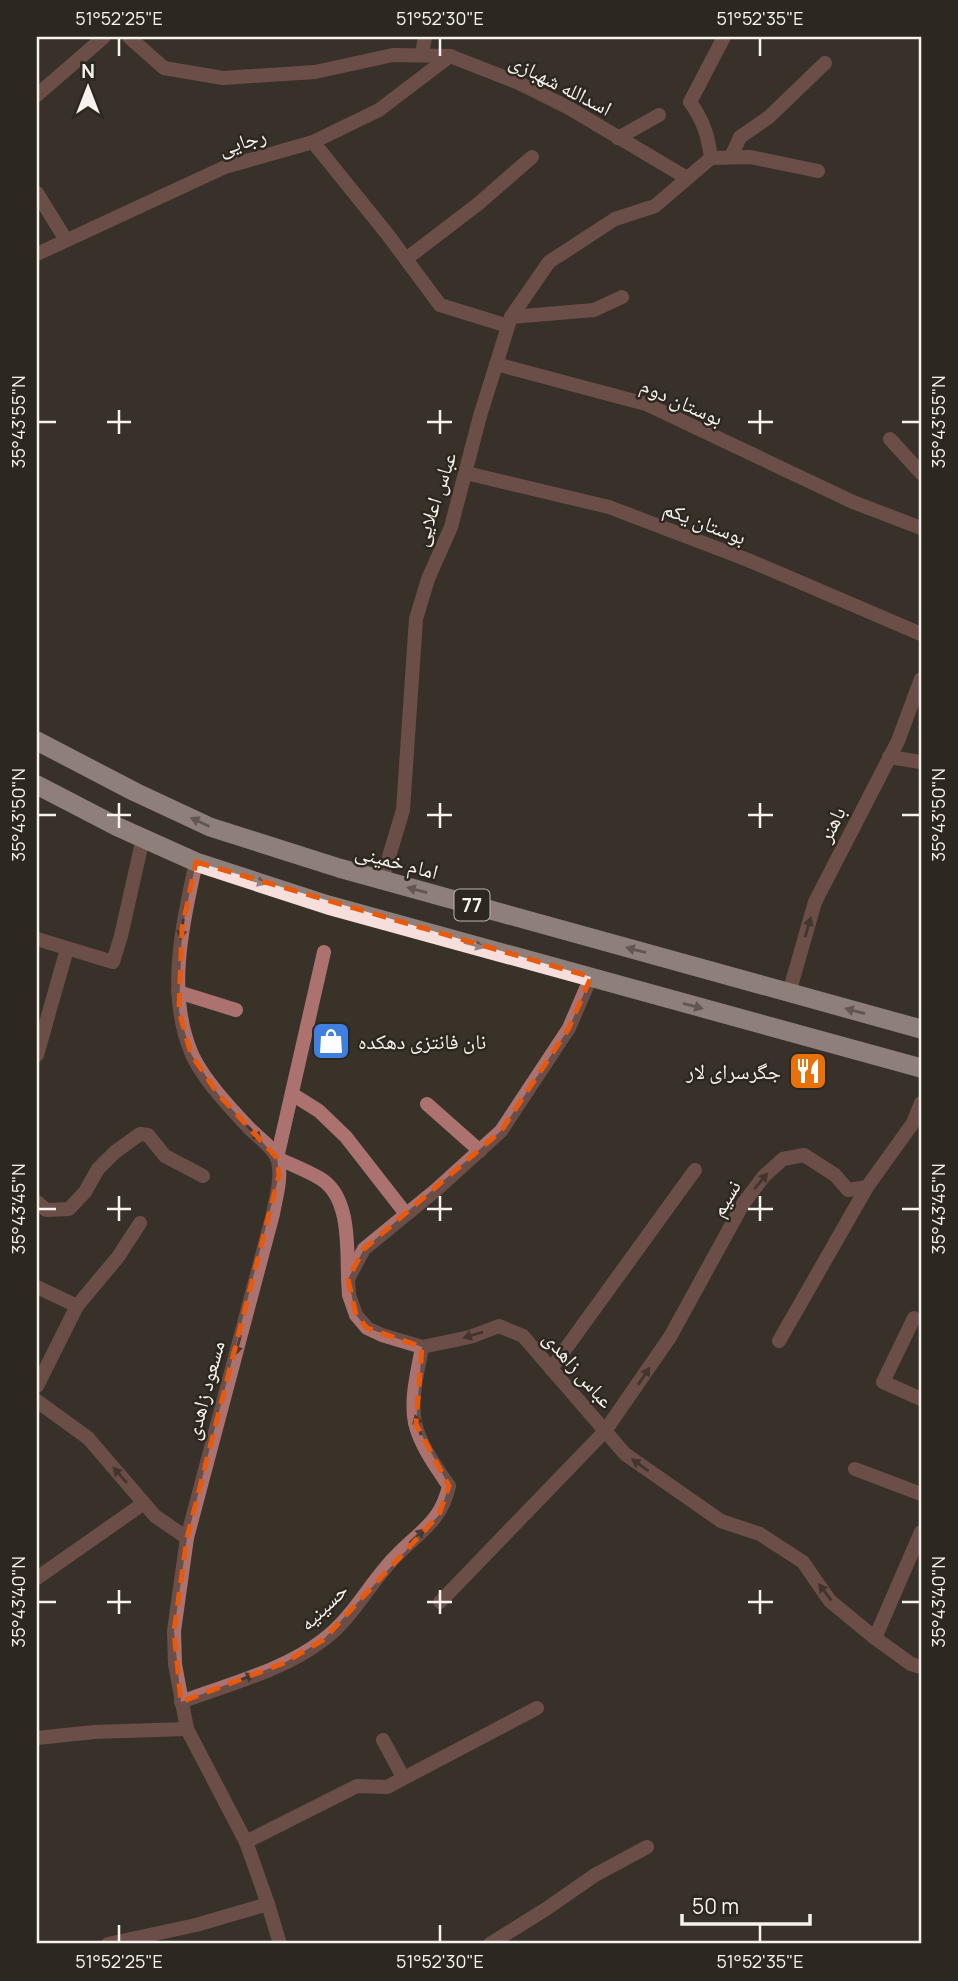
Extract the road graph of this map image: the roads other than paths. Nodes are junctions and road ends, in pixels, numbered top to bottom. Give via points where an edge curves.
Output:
1 (104, 37) edge
2 (128, 37) edge
3 (425, 37) edge
4 (724, 37) edge
5 (422, 55) junction
6 (450, 56) junction
7 (825, 63) dead end
8 (37, 95) edge
9 (659, 115) dead end
10 (618, 138) junction
11 (313, 142) junction
12 (532, 157) dead end
13 (731, 157) junction
14 (711, 158) junction
15 (818, 171) dead end
16 (687, 178) junction
17 (37, 193) edge
18 (66, 240) junction
19 (37, 254) edge
20 (406, 259) junction
21 (622, 297) dead end
22 (510, 322) junction
23 (496, 364) junction
24 (890, 439) dead end
25 (466, 473) junction
26 (921, 473) edge
27 (921, 528) edge
28 (921, 634) edge
29 (921, 679) edge
30 (37, 741) edge
31 (889, 757) junction
32 (921, 762) edge
33 (37, 785) edge
34 (143, 838) junction
35 (196, 862) junction
36 (382, 880) junction
37 (37, 939) edge
38 (67, 949) junction
39 (324, 952) dead end
40 (590, 977) junction
41 (178, 992) junction
42 (789, 992) junction
43 (236, 1010) dead end
44 (921, 1029) edge
45 (37, 1055) edge
46 (921, 1068) edge
47 (292, 1094) junction
48 (921, 1103) edge
49 (427, 1104) dead end
50 (480, 1151) junction
51 (277, 1158) junction
52 (695, 1170) dead end
53 (203, 1176) dead end
54 (867, 1187) junction
55 (37, 1202) edge
56 (406, 1214) junction
57 (140, 1223) dead end
58 (348, 1279) junction
59 (37, 1287) edge
60 (76, 1306) junction
61 (914, 1318) dead end
62 (779, 1341) dead end
63 (422, 1346) junction
64 (551, 1369) junction
65 (37, 1386) edge
66 (921, 1399) edge
67 (37, 1401) edge
68 (605, 1432) junction
69 (855, 1469) dead end
70 (921, 1494) edge
71 (144, 1503) junction
72 (921, 1532) edge
73 (187, 1538) junction
74 (37, 1578) edge
75 (440, 1602) dead end
76 (875, 1638) junction
77 (921, 1667) edge
78 (181, 1702) junction
79 (537, 1708) dead end
80 (187, 1729) junction
81 (37, 1738) edge
82 (383, 1740) dead end
83 (403, 1777) junction
84 (246, 1842) junction
85 (647, 1847) dead end
86 (268, 1903) junction
87 (135, 1941) edge
88 (108, 1944) edge
89 (280, 1944) edge
90 (489, 1944) edge

1 - 8 street
2 - 5 street, اسدالله شهبازی via 164,68 223,78 315,72 393,55
3 - 5 street
4 - 14 street via 690,102 708,134
5 - 6 street, اسدالله شهبازی
6 - 10 street, اسدالله شهبازی via 519,83
6 - 11 street, رجایی via 379,110
7 - 13 street via 769,117 740,137
9 - 10 street
10 - 16 street, اسدالله شهبازی
11 - 18 street, رجایی via 225,167
11 - 20 street
12 - 20 street
13 - 14 street
13 - 15 street via 750,156
14 - 16 street, عباس اعلایی
16 - 22 street, عباس اعلایی via 655,206 615,219 548,262
17 - 18 street
18 - 19 street, رجایی
20 - 22 street via 440,305
21 - 22 street via 594,310
22 - 23 street, عباس اعلایی
23 - 25 street, عباس اعلایی
23 - 27 street, بوستان دوم via 646,404 853,502
24 - 26 street
25 - 28 street, بوستان یکم via 608,507 748,560
25 - 36 street, عباس اعلایی via 416,619 404,810
29 - 31 street, باهنر
36 -> 30 highway, امام خمینی / 77 via 209,827
31 - 32 street
42 -> 31 street, باهنر via 815,902
33 - 34 highway, 77
34 - 35 highway, 77
34 - 38 street via 113,962
35 -> 40 highway, 77 via 328,905
35 -> 41 street via 182,929
42 -> 36 highway, امام خمینی / 77
37 - 38 street
38 - 45 street
39 - 47 street, مسعود زاهدی
40 -> 46 highway, 77
40 - 50 street via 562,1039 501,1131
41 - 43 street
41 -> 51 street via 191,1054 218,1094
44 -> 42 highway, امام خمینی / 77
47 - 51 street, مسعود زاهدی
47 - 56 street via 346,1137
48 - 54 street via 913,1123
49 - 50 street
50 - 56 street
51 - 58 street via 323,1180 335,1194 342,1211
51 -> 73 street, مسعود زاهدی via 273,1214
52 - 64 street
53 - 55 street via 165,1156 148,1135 141,1134 98,1169 69,1209 46,1210
54 - 62 street
68 -> 54 street, نسیم via 670,1337 743,1204 764,1176 783,1159 804,1155 835,1175 848,1190
56 - 58 street via 363,1248
57 - 60 street
58 - 63 street, عباس زاهدی via 356,1314 367,1328
59 - 60 street
60 - 65 street
61 - 66 street via 883,1382
64 -> 63 street, عباس زاهدی via 523,1336 499,1326
78 -> 63 street, حسینیه via 284,1662 323,1640 394,1558 439,1515 449,1486 415,1424
64 - 68 street, عباس زاهدی
71 -> 67 street via 88,1438
68 - 75 street, نسیم
76 -> 68 street, عباس زاهدی via 830,1601 803,1562 760,1534 722,1521 677,1492 625,1454
69 - 70 street
71 - 73 street
71 - 74 street
72 - 76 street
73 - 78 street, مسعود زاهدی via 174,1631
76 - 77 street, عباس زاهدی
78 - 80 street, مسعود زاهدی
79 - 83 street
80 - 81 street
80 - 84 street, مسعود زاهدی
82 - 83 street
83 - 84 street via 387,1787 357,1786
84 - 86 street, مسعود زاهدی
85 - 90 street
86 - 87 street
86 - 89 street, مسعود زاهدی
87 - 88 street

